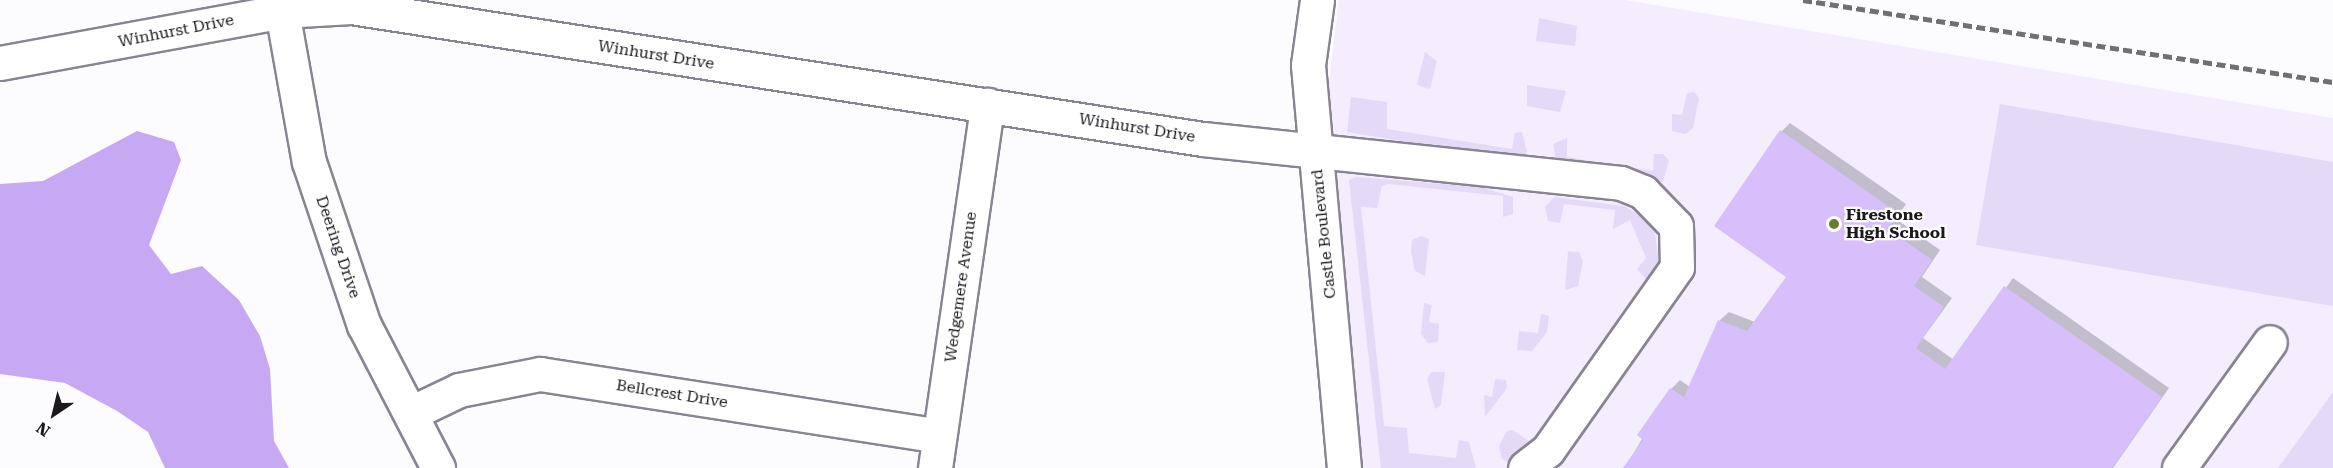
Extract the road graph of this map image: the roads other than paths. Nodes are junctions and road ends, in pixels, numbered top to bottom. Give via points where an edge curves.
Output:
1 (1317, 0) edge
2 (282, 11) junction
3 (0, 63) edge
4 (987, 105) junction
5 (1314, 152) junction
6 (2270, 342) dead end
7 (411, 413) junction
8 (939, 436) junction
9 (438, 468) edge
10 (935, 468) edge
11 (1344, 468) edge
12 (1525, 468) edge
13 (2179, 468) edge

1 - 5 street, Castle Boulevard via 1308,65
2 - 3 street, Winhurst Drive
2 - 4 street, Winhurst Drive via 351,8
2 - 7 street, Deering Drive via 309,162 364,325
4 - 5 street, Winhurst Drive
4 - 8 street, Wedgemere Avenue
5 - 11 street, Castle Boulevard
5 - 12 street, Winhurst Drive via 1620,183 1643,192 1671,216 1680,243 1677,267 1548,450
6 - 13 street
7 - 8 street, Bellcrest Drive via 459,390 540,374
7 - 9 street, Deering Drive
8 - 10 street, Wedgemere Avenue

